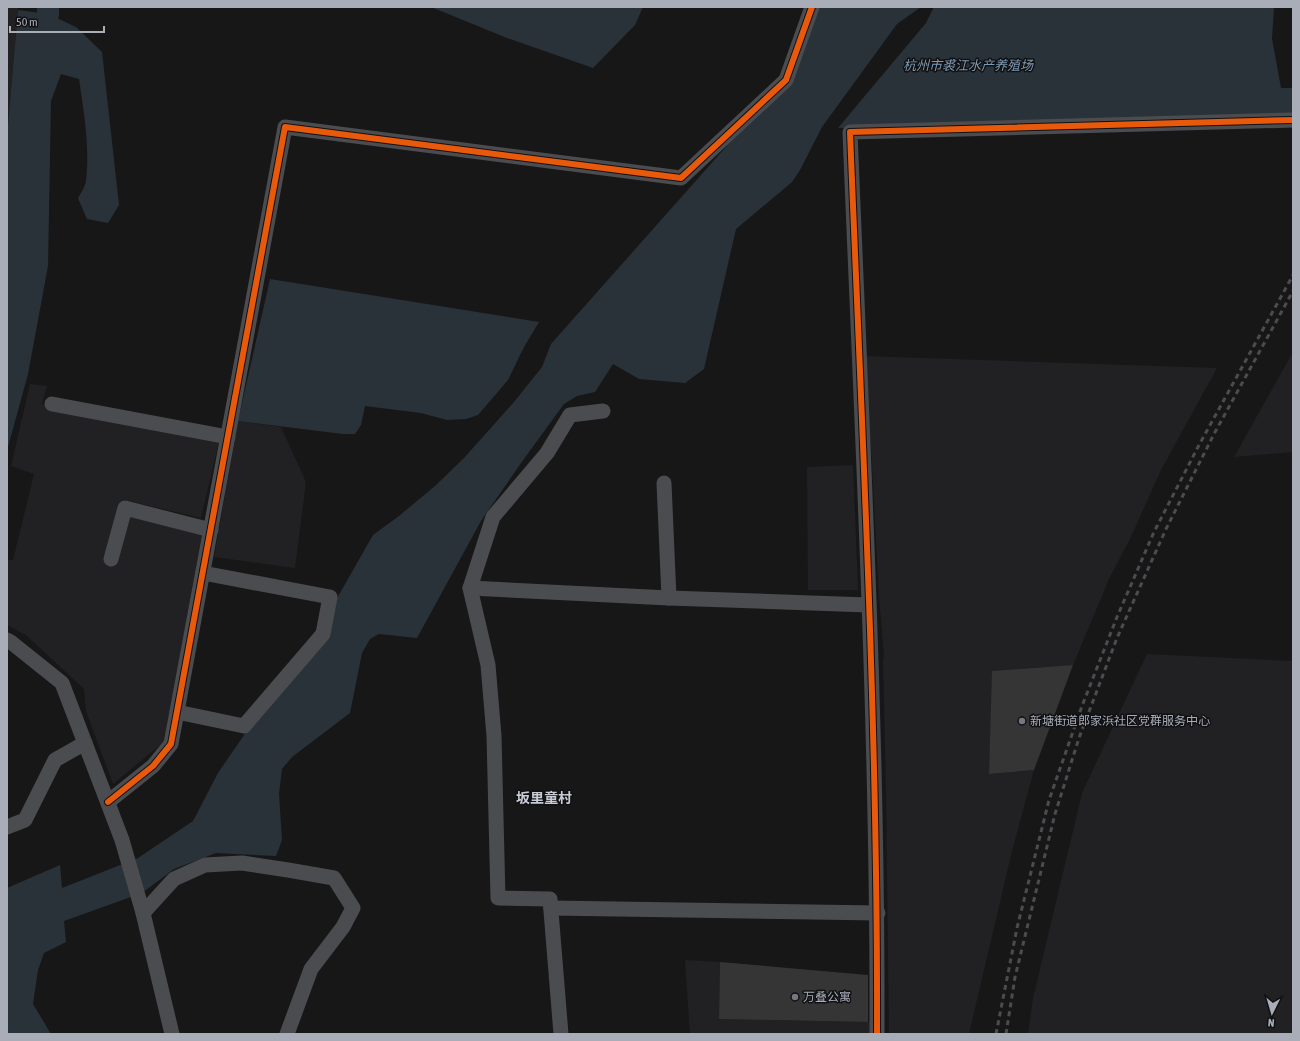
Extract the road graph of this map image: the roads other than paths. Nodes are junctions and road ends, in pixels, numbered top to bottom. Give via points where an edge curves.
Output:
1 (812, 7) edge
2 (1293, 120) edge
3 (52, 404) dead end
4 (603, 411) dead end
5 (228, 437) junction
6 (664, 483) dead end
7 (211, 530) junction
8 (111, 559) dead end
9 (203, 573) junction
10 (470, 588) junction
11 (668, 598) junction
12 (868, 605) junction
13 (7, 640) edge
14 (177, 712) junction
15 (85, 743) junction
16 (108, 802) junction
17 (7, 827) edge
18 (551, 908) junction
19 (143, 912) junction
20 (878, 913) junction
21 (172, 1034) edge
22 (287, 1034) edge
23 (561, 1034) edge
24 (878, 1034) edge

1 - 5 street via 786,80 681,178 285,127
2 - 12 street via 850,132
3 - 5 street
4 - 10 street via 570,415 547,453 493,516
5 - 7 street
6 - 11 street
7 - 8 street via 125,508
7 - 9 street
9 - 14 street
9 - 14 street via 330,597 323,634 244,726
10 - 11 street
10 - 18 street via 488,665 494,736 498,898 550,899
11 - 12 street
12 - 20 street
13 - 15 street via 62,683
14 - 16 street via 171,744 153,766
15 - 16 street
15 - 17 street via 55,760 25,820
16 - 19 street
18 - 20 street
18 - 23 street
19 - 21 street
19 - 22 street via 174,878 205,865 242,864 334,878 353,908 343,927 311,969
20 - 24 street

